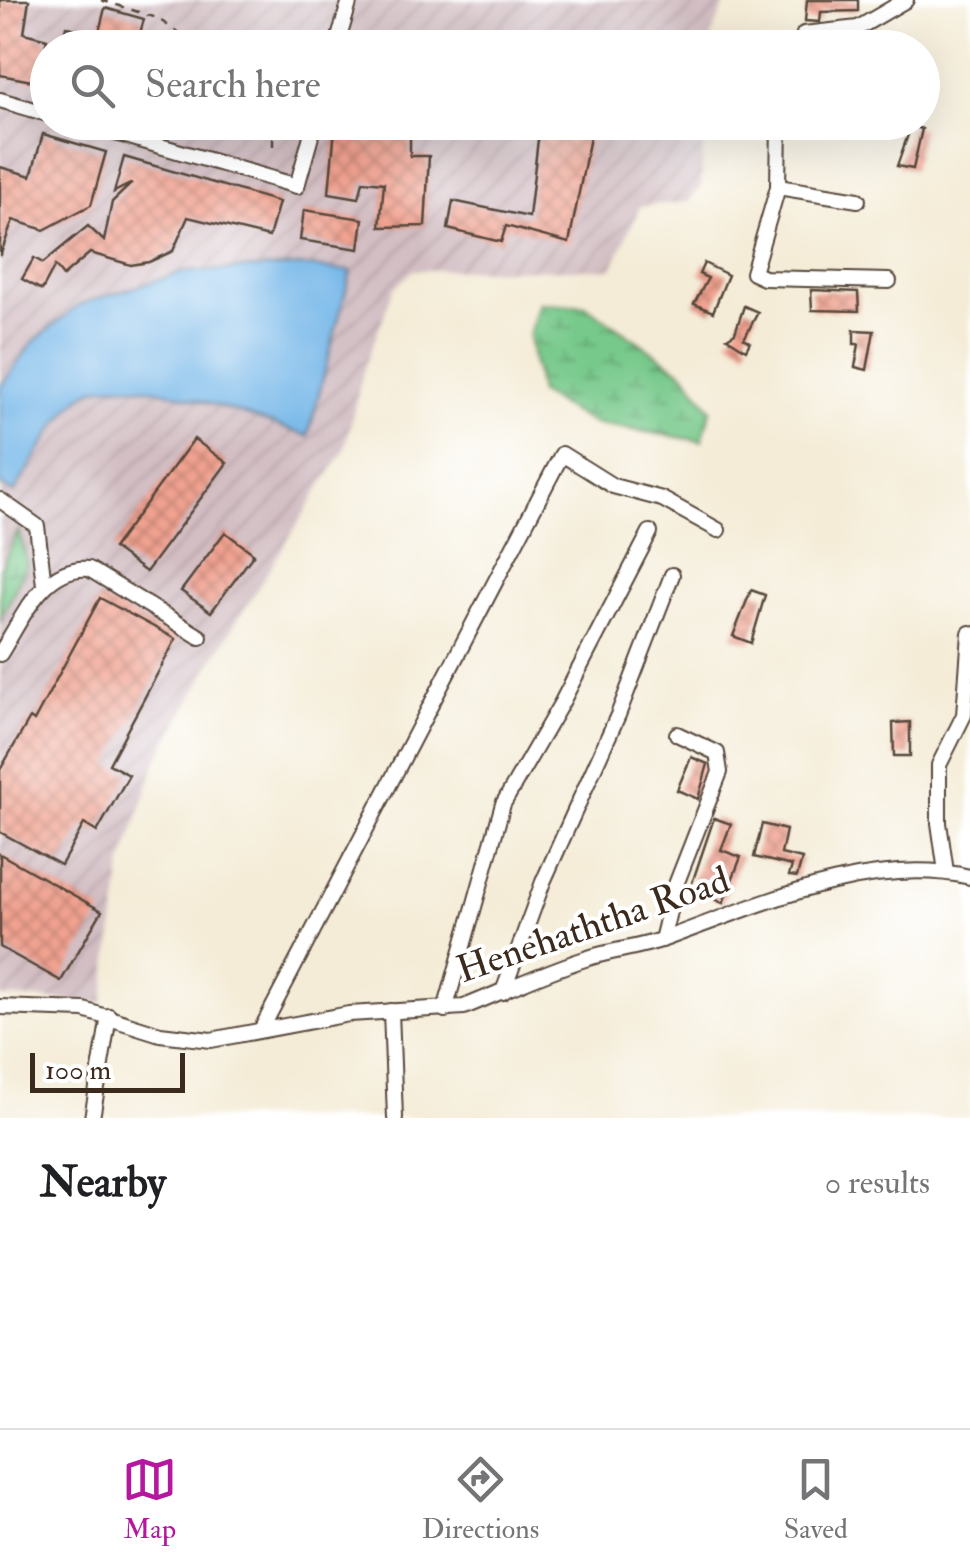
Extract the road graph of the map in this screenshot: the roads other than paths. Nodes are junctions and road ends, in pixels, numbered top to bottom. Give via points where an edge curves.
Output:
1 (350, 0) edge
2 (906, 0) edge
3 (341, 30) edge
4 (840, 30) edge
5 (0, 100) edge
6 (30, 109) edge
7 (140, 140) edge
8 (310, 140) edge
9 (779, 140) edge
10 (778, 186) junction
11 (858, 200) dead end
12 (889, 281) dead end
13 (0, 500) edge
14 (718, 530) dead end
15 (650, 532) dead end
16 (672, 575) dead end
17 (44, 586) junction
18 (970, 633) edge
19 (200, 637) dead end
20 (0, 654) edge
21 (677, 734) dead end
22 (946, 872) junction
23 (970, 877) edge
24 (662, 940) junction
25 (502, 992) junction
26 (0, 1007) edge
27 (445, 1010) junction
28 (391, 1011) junction
29 (109, 1016) junction
30 (261, 1030) junction
31 (92, 1118) edge
32 (395, 1118) edge

1 - 3 street
2 - 4 street via 858,28
5 - 6 street
7 - 8 street via 297,186
9 - 10 street
10 - 11 street
10 - 12 street via 754,273
13 - 17 street via 37,526
14 - 30 street via 662,499 614,486 562,454
15 - 27 street via 503,804
16 - 25 street
17 - 19 street via 89,568
17 - 20 street
18 - 22 street via 964,714 938,765
21 - 24 street via 717,754 720,772 675,887
22 - 23 street, Henehaththa Road
22 - 24 street, Henehaththa Road via 775,895
24 - 25 street, Henehaththa Road via 585,958
25 - 27 street, Henehaththa Road
26 - 29 street, Henehaththa Road
27 - 28 street, Henehaththa Road
28 - 30 street, Henehaththa Road
28 - 32 street
29 - 30 street, Henehaththa Road via 186,1040
29 - 31 street

